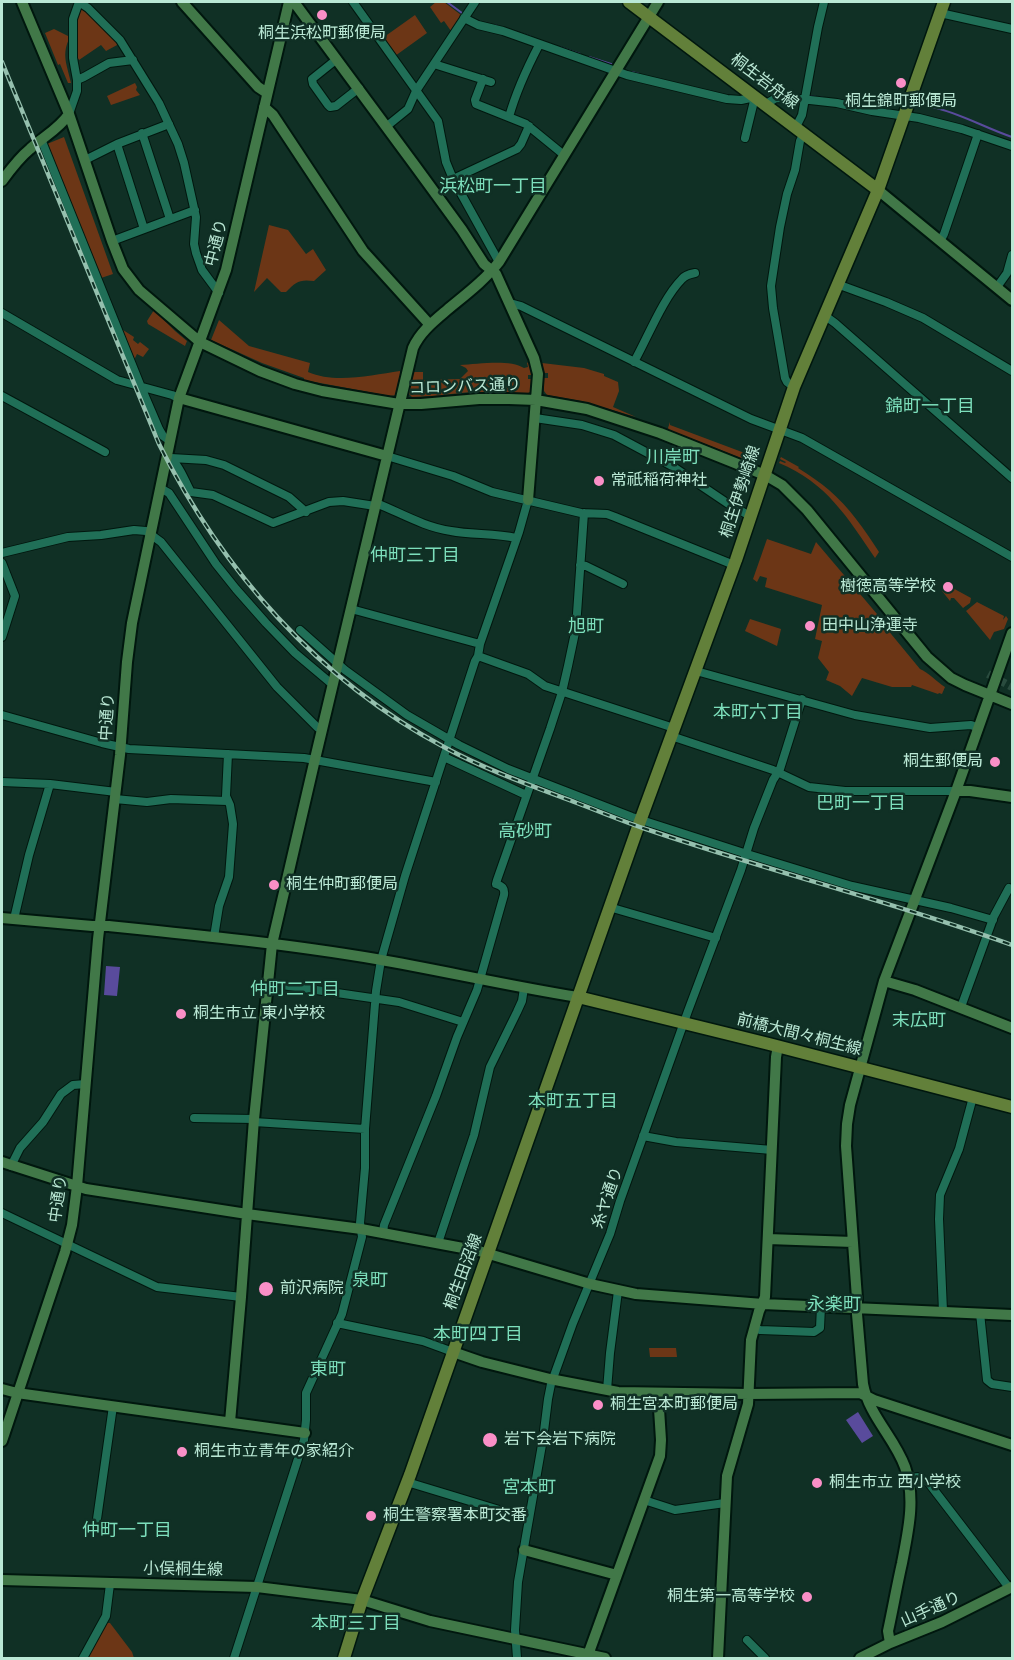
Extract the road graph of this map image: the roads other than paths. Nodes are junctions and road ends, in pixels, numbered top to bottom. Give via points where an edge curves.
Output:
1 (22, 2) edge
2 (79, 2) edge
3 (182, 2) edge
4 (289, 2) edge
5 (294, 2) edge
6 (353, 2) edge
7 (475, 2) edge
8 (629, 2) edge
9 (658, 2) edge
10 (824, 2) edge
11 (942, 7) edge
12 (466, 15) junction
13 (649, 16) junction
14 (1012, 29) edge
15 (539, 45) junction
16 (337, 59) junction
17 (133, 60) junction
18 (434, 64) junction
19 (616, 72) junction
20 (77, 80) junction
21 (359, 88) junction
22 (416, 91) junction
23 (267, 93) junction
24 (805, 99) junction
25 (760, 101) junction
26 (264, 107) junction
27 (69, 114) junction
28 (904, 116) junction
29 (509, 117) junction
30 (170, 124) junction
31 (387, 126) junction
32 (529, 126) junction
33 (800, 130) junction
34 (142, 133) junction
35 (978, 134) junction
36 (745, 138) dead end
37 (41, 139) junction
38 (117, 144) junction
39 (1012, 146) edge
40 (564, 155) junction
41 (85, 160) junction
42 (453, 179) junction
43 (2, 181) edge
44 (878, 190) junction
45 (195, 210) junction
46 (170, 219) junction
47 (144, 229) junction
48 (112, 241) junction
49 (940, 241) junction
50 (1012, 255) edge
51 (495, 266) junction
52 (1011, 267) edge
53 (695, 273) dead end
54 (837, 284) junction
55 (997, 287) junction
56 (219, 293) junction
57 (1012, 300) edge
58 (510, 303) junction
59 (2, 313) edge
60 (824, 315) junction
61 (430, 325) junction
62 (200, 342) junction
63 (634, 362) junction
64 (1012, 371) edge
65 (141, 387) junction
66 (794, 387) junction
67 (2, 396) edge
68 (179, 398) junction
69 (400, 400) junction
70 (536, 400) junction
71 (535, 418) junction
72 (779, 429) junction
73 (170, 441) junction
74 (105, 452) dead end
75 (387, 456) junction
76 (168, 457) junction
77 (765, 475) junction
78 (1012, 478) edge
79 (160, 488) junction
80 (528, 500) junction
81 (375, 505) junction
82 (306, 512) junction
83 (584, 513) junction
84 (750, 516) junction
85 (151, 533) junction
86 (516, 538) junction
87 (2, 552) edge
88 (1012, 557) edge
89 (2, 563) edge
90 (580, 565) junction
91 (734, 565) junction
92 (623, 584) dead end
93 (351, 609) junction
94 (300, 630) dead end
95 (1012, 633) edge
96 (2, 637) edge
97 (480, 644) junction
98 (478, 656) junction
99 (338, 665) junction
100 (696, 671) junction
101 (333, 685) junction
102 (562, 692) junction
103 (991, 696) junction
104 (802, 699) junction
105 (1012, 704) edge
106 (2, 715) edge
107 (979, 728) junction
108 (322, 730) junction
109 (672, 732) junction
110 (450, 740) junction
111 (121, 747) junction
112 (228, 754) junction
113 (444, 758) junction
114 (315, 759) junction
115 (777, 772) junction
116 (532, 778) junction
117 (2, 782) edge
118 (436, 782) junction
119 (50, 784) junction
120 (956, 791) junction
121 (116, 795) junction
122 (526, 795) junction
123 (1012, 797) edge
124 (227, 801) junction
125 (640, 819) junction
126 (747, 854) junction
127 (1011, 887) edge
128 (915, 900) junction
129 (609, 907) junction
130 (2, 918) edge
131 (14, 919) junction
132 (993, 920) junction
133 (100, 926) junction
134 (214, 937) junction
135 (716, 938) junction
136 (272, 944) junction
137 (381, 960) junction
138 (480, 980) junction
139 (884, 981) junction
140 (268, 983) junction
141 (524, 988) junction
142 (578, 997) junction
143 (375, 999) junction
144 (961, 1007) junction
145 (463, 1023) junction
146 (684, 1023) junction
147 (1012, 1028) edge
148 (778, 1046) junction
149 (860, 1068) junction
150 (86, 1084) junction
151 (973, 1097) junction
152 (1012, 1107) edge
153 (194, 1118) dead end
154 (254, 1121) junction
155 (364, 1129) junction
156 (643, 1136) junction
157 (772, 1150) junction
158 (5, 1166) edge
159 (77, 1186) junction
160 (2, 1213) edge
161 (247, 1214) junction
162 (361, 1229) junction
163 (383, 1233) junction
164 (768, 1239) junction
165 (853, 1242) junction
166 (438, 1243) junction
167 (67, 1245) junction
168 (488, 1253) junction
169 (590, 1284) junction
170 (618, 1291) junction
171 (241, 1297) junction
172 (763, 1304) junction
173 (821, 1306) junction
174 (857, 1308) junction
175 (943, 1311) junction
176 (980, 1312) junction
177 (1012, 1315) edge
178 (338, 1323) junction
179 (754, 1329) junction
180 (453, 1352) junction
181 (553, 1380) junction
182 (1012, 1387) edge
183 (2, 1389) edge
184 (608, 1390) junction
185 (17, 1393) junction
186 (658, 1393) junction
187 (749, 1394) junction
188 (866, 1395) junction
189 (113, 1406) junction
190 (230, 1422) junction
191 (305, 1433) junction
192 (2, 1441) edge
193 (1012, 1445) edge
194 (908, 1478) junction
195 (407, 1482) junction
196 (644, 1500) junction
197 (725, 1503) junction
198 (97, 1519) dead end
199 (529, 1520) junction
200 (524, 1550) junction
201 (617, 1575) junction
202 (2, 1580) edge
203 (110, 1584) junction
204 (257, 1587) junction
205 (1012, 1588) edge
206 (362, 1600) junction
207 (515, 1639) junction
208 (747, 1640) dead end
209 (890, 1643) junction
210 (588, 1657) edge
211 (83, 1659) edge
212 (234, 1659) edge
213 (344, 1659) edge
214 (517, 1659) edge
215 (605, 1659) edge
216 (717, 1659) edge
217 (765, 1659) edge
218 (860, 1659) edge

1 - 27 street, コロンバス通り
2 - 17 street via 120,40
2 - 20 street via 73,19
3 - 23 street
4 - 23 street, 中通り
5 - 16 street
6 - 22 street
7 - 12 street
8 - 13 main road, 桐生岩舟線
9 - 13 street
10 - 24 street
11 - 14 street
11 - 28 main road, 桐生伊勢崎線
12 - 15 street via 478,26
12 - 18 street
13 - 19 street
13 - 25 main road, 桐生岩舟線
15 - 19 street
15 - 29 street
16 - 21 street
16 - 21 street via 312,79 328,105 336,106
17 - 20 street via 109,63
17 - 30 street
18 - 22 street
18 - 29 street via 487,80 475,103
19 - 25 street via 723,99
19 - 40 street
20 - 27 street
21 - 31 street
22 - 31 street via 408,109
22 - 42 street via 439,123
23 - 26 street, 中通り
24 - 25 street
24 - 28 street
24 - 33 street
25 - 33 main road, 桐生岩舟線
25 - 36 street
26 - 56 street, 中通り
26 - 61 street via 368,258
27 - 37 street
27 - 41 street, コロンバス通り
28 - 35 street
28 - 44 main road, 桐生伊勢崎線
29 - 32 street
30 - 34 street
30 - 45 street
31 - 51 street via 484,264
32 - 40 street
32 - 42 street via 517,149
33 - 44 main road, 桐生岩舟線
33 - 66 street via 771,292 785,378
34 - 38 street
34 - 46 street
35 - 39 street
35 - 49 street
37 - 43 street
37 - 65 street
38 - 41 street
38 - 47 street
40 - 51 street
41 - 48 street, コロンバス通り
42 - 51 street
44 - 49 street
44 - 54 main road, 桐生伊勢崎線
45 - 46 street
45 - 56 street via 196,253 202,270
46 - 47 street
47 - 48 street
48 - 62 street, コロンバス通り via 119,262 133,283
49 - 55 street
50 - 52 street
51 - 58 street
51 - 61 street
52 - 55 street
53 - 63 street via 682,278 674,289
54 - 60 main road, 桐生伊勢崎線
54 - 64 street via 923,318
55 - 57 street
56 - 62 street, 中通り
58 - 63 street
58 - 70 street via 536,364
59 - 65 street via 117,380
60 - 66 main road, 桐生伊勢崎線
60 - 78 street
61 - 69 street via 414,345
62 - 68 street, 中通り
62 - 69 street, コロンバス通り via 295,384
63 - 72 street
65 - 68 street
65 - 73 street via 159,429
66 - 72 main road, 桐生伊勢崎線
67 - 74 street
68 - 73 street, 中通り
68 - 75 street
69 - 70 street, コロンバス通り via 429,404 479,399
69 - 75 street
70 - 71 street
70 - 77 street, コロンバス通り via 606,414
71 - 80 street
71 - 84 street via 582,425 614,435 672,466
72 - 77 main road, 桐生伊勢崎線
72 - 88 street via 800,437
73 - 76 street, 中通り
75 - 80 street via 453,476 486,491
75 - 81 street
76 - 79 street, 中通り
76 - 82 street via 218,463 290,497
76 - 82 street via 191,492 217,496 270,523
77 - 84 main road, 桐生伊勢崎線
77 - 103 street, コロンバス通り via 782,485 807,510 927,657 951,678
79 - 85 street, 中通り
79 - 101 street via 169,493 216,564 266,623
80 - 83 street
80 - 86 street
81 - 82 street via 337,501
81 - 86 street via 441,530
81 - 93 street
83 - 90 street
83 - 91 street via 624,519
84 - 91 main road, 桐生伊勢崎線
85 - 87 street via 134,530 68,537
85 - 108 street via 277,687
85 - 111 street, 中通り via 129,644
86 - 97 street
89 - 96 street via 15,596
90 - 92 street
90 - 102 street via 576,628
91 - 100 main road, 桐生伊勢崎線
93 - 97 street
93 - 99 street
94 - 99 street
95 - 103 street
97 - 98 street
98 - 102 street via 528,674
98 - 110 street
99 - 101 street
99 - 110 street via 407,715
100 - 104 street
100 - 109 main road, 桐生伊勢崎線
101 - 108 street
102 - 109 street
102 - 116 street
103 - 105 street, コロンバス通り
103 - 107 street
104 - 107 street via 879,720 930,728
104 - 115 street, 糸ヤ通り
106 - 111 street
107 - 120 street
108 - 114 street
109 - 115 street
109 - 125 main road, 桐生伊勢崎線
110 - 113 street
110 - 116 street
111 - 112 street
111 - 121 street, 中通り
112 - 114 street
112 - 124 street
113 - 118 street
113 - 122 street
114 - 118 street
114 - 136 street
115 - 120 street via 804,786 825,790
115 - 126 street, 糸ヤ通り
116 - 122 street
116 - 125 street
117 - 119 street
118 - 137 street
119 - 121 street
119 - 131 street
120 - 123 street
120 - 128 street
121 - 124 street via 147,802
121 - 133 street, 中通り
122 - 138 street via 496,884 504,889 504,895
124 - 134 street via 233,824 229,877
125 - 126 street
125 - 129 main road, 桐生伊勢崎線
126 - 128 street via 852,886
126 - 135 street, 糸ヤ通り
127 - 132 street
128 - 132 street
128 - 139 street
129 - 135 street
129 - 142 main road, 桐生伊勢崎線
130 - 131 street
131 - 133 street
132 - 144 street
133 - 134 street
133 - 150 street, 中通り
134 - 136 street
135 - 146 street, 糸ヤ通り
136 - 137 street
136 - 140 street
137 - 138 street
137 - 143 street
138 - 141 street
138 - 145 street
139 - 144 street
139 - 149 street
140 - 143 street
140 - 154 street
141 - 142 street
141 - 166 street via 522,1001 490,1067 474,1135
142 - 146 main road, 前橋大間々桐生線
142 - 168 main road, 桐生田沼線
143 - 145 street via 407,1004
143 - 155 street
144 - 147 street
145 - 163 street
146 - 148 main road, 前橋大間々桐生線
146 - 156 street, 糸ヤ通り
148 - 149 main road, 前橋大間々桐生線
148 - 157 street
149 - 151 main road, 前橋大間々桐生線
149 - 165 street via 846,1129
150 - 158 street via 73,1085 61,1094 37,1130
150 - 159 street, 中通り
151 - 152 main road, 前橋大間々桐生線
151 - 175 street via 959,1149 940,1195
153 - 154 street
154 - 155 street
154 - 161 street
155 - 162 street
156 - 157 street
156 - 169 street, 糸ヤ通り
157 - 164 street
158 - 159 street
159 - 161 street
159 - 167 street, 中通り
160 - 167 street
161 - 162 street
161 - 171 street
162 - 163 street
162 - 178 street
163 - 166 street
164 - 165 street
164 - 172 street
165 - 174 street
166 - 168 street
167 - 171 street via 157,1287
167 - 185 street, 中通り
168 - 169 street
168 - 180 main road, 桐生田沼線
169 - 170 street
169 - 181 street, 糸ヤ通り
170 - 172 street
170 - 184 street
171 - 190 street
172 - 173 street
172 - 179 street
173 - 174 street
173 - 179 street via 820,1328 814,1332
174 - 175 street
174 - 188 street
175 - 176 street
176 - 177 street
176 - 182 street via 987,1380
178 - 180 street via 423,1341
178 - 191 street via 306,1393
179 - 187 street
180 - 181 street
180 - 195 main road, 桐生田沼線
181 - 184 street
181 - 199 street, 糸ヤ通り
183 - 185 street
184 - 186 street
185 - 189 street
185 - 192 street, 中通り
186 - 187 street
186 - 196 street via 661,1451
187 - 188 street
187 - 197 street via 727,1471
188 - 193 street
188 - 194 street
189 - 190 street
189 - 198 street
190 - 191 street
191 - 204 street
194 - 205 street via 919,1477 928,1482
194 - 209 street via 911,1516 888,1631
195 - 199 street
195 - 206 main road, 桐生田沼線
196 - 197 street via 675,1510
196 - 201 street
197 - 216 street
199 - 200 street, 糸ヤ通り
200 - 201 street
200 - 207 street, 糸ヤ通り
201 - 210 street
202 - 203 street, 小俣桐生線
203 - 204 street, 小俣桐生線
203 - 211 street via 106,1616
204 - 206 street, 小俣桐生線
204 - 212 street
205 - 209 street, 山手通り
206 - 207 street, 小俣桐生線 via 430,1622
206 - 213 main road, 桐生田沼線
207 - 210 street, 小俣桐生線
207 - 214 street, 糸ヤ通り
208 - 217 street
209 - 218 street, 山手通り
210 - 215 street, 小俣桐生線

